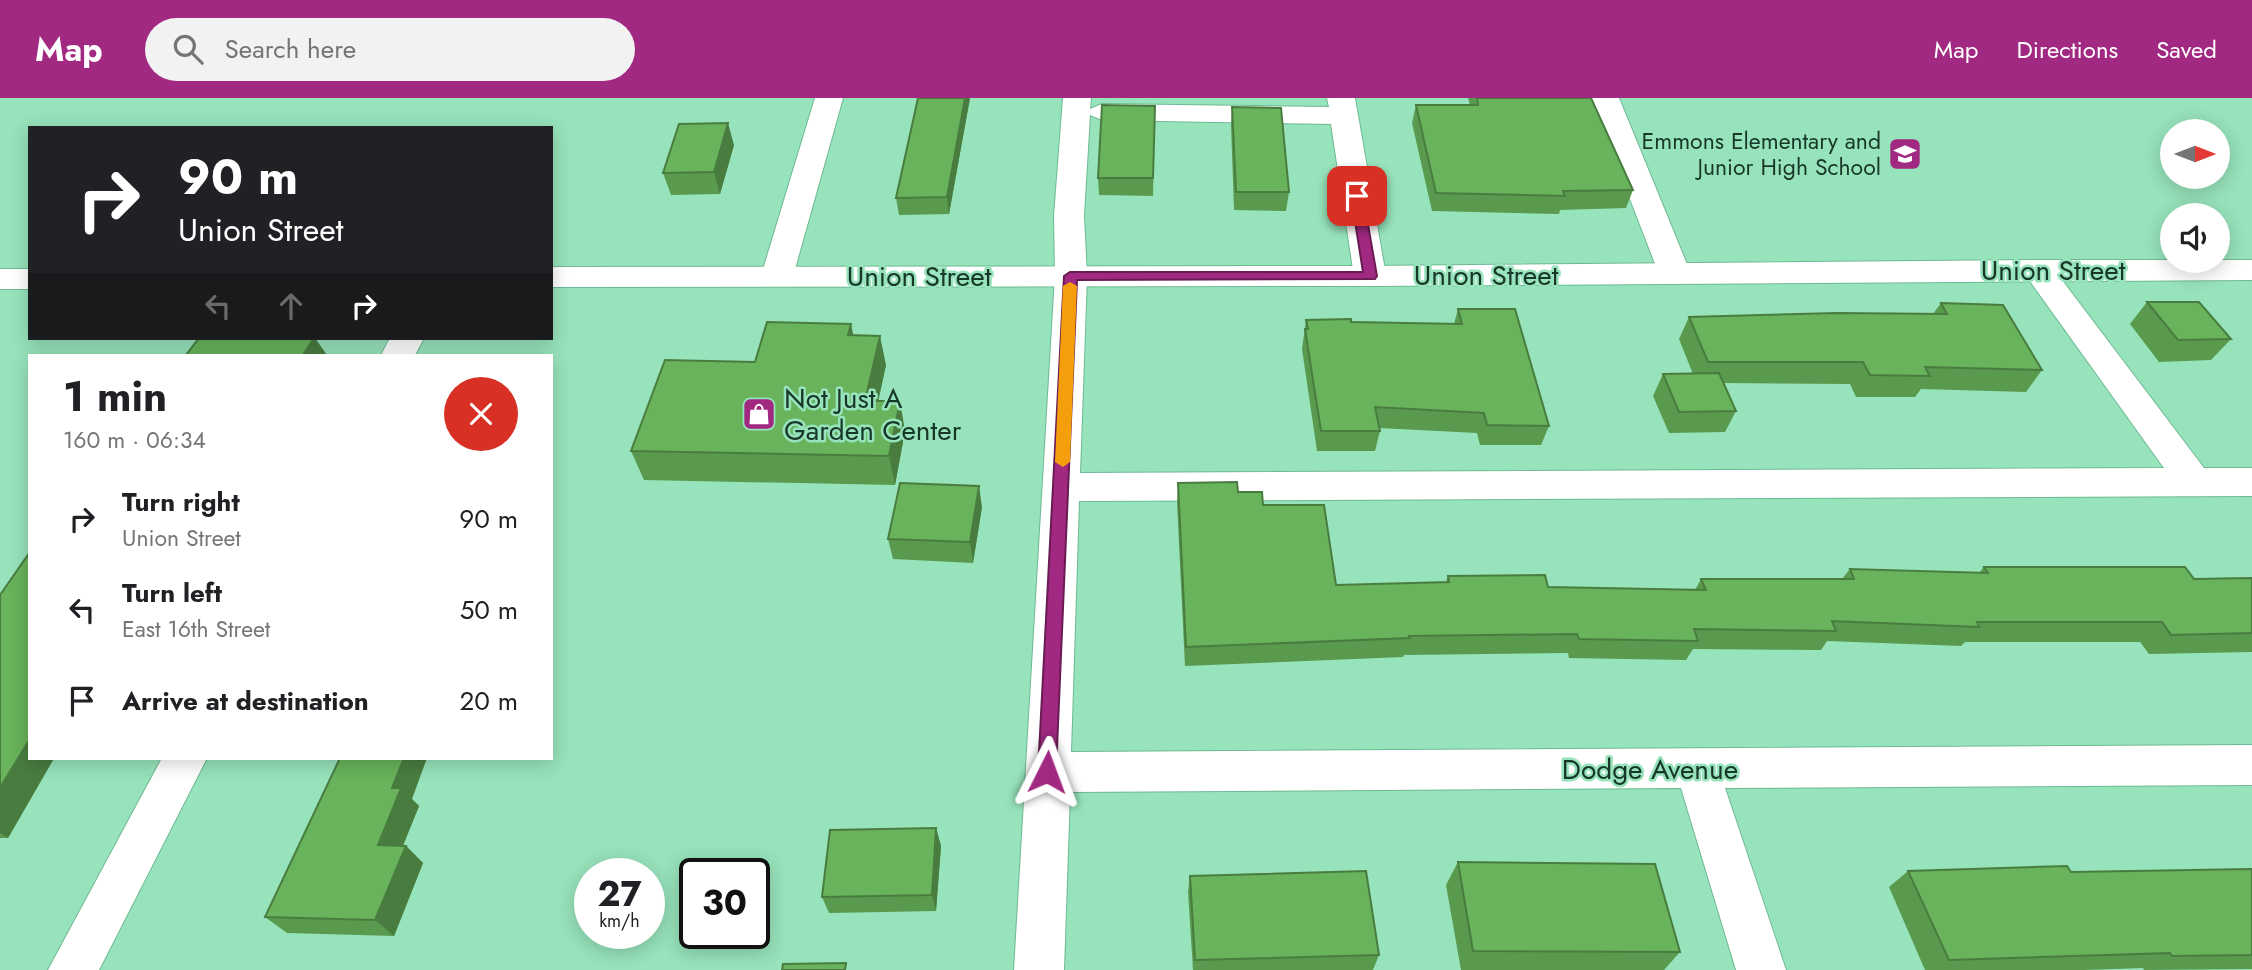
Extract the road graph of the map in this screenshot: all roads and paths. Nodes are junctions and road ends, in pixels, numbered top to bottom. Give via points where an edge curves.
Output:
1 (829, 98) edge
2 (1605, 98) edge
3 (1076, 105) edge
4 (1342, 107) edge
5 (2038, 270) junction
6 (2252, 270) edge
7 (1675, 274) junction
8 (553, 276) edge
9 (777, 276) junction
10 (1070, 276) junction
11 (1370, 276) junction
12 (0, 279) edge
13 (28, 279) edge
14 (2194, 482) junction
15 (2252, 482) edge
16 (1061, 487) junction
17 (184, 760) edge
18 (2252, 765) edge
19 (1697, 769) junction
20 (1047, 772) junction
21 (73, 970) edge
22 (1039, 970) edge
23 (1761, 970) edge

1 - 9 street
2 - 7 street
3 - 4 street
3 - 10 street
4 - 11 street
5 - 6 street, Union Street
5 - 7 street, Union Street
5 - 14 street
7 - 11 street, Union Street
8 - 9 street, Union Street
9 - 10 street, Union Street
10 - 11 street, Union Street
10 - 16 street
12 - 13 street
14 - 15 street
14 - 16 street
16 - 20 street
17 - 21 street
18 - 19 street, Dodge Avenue
19 - 20 street, Dodge Avenue
19 - 23 street
20 - 22 street

